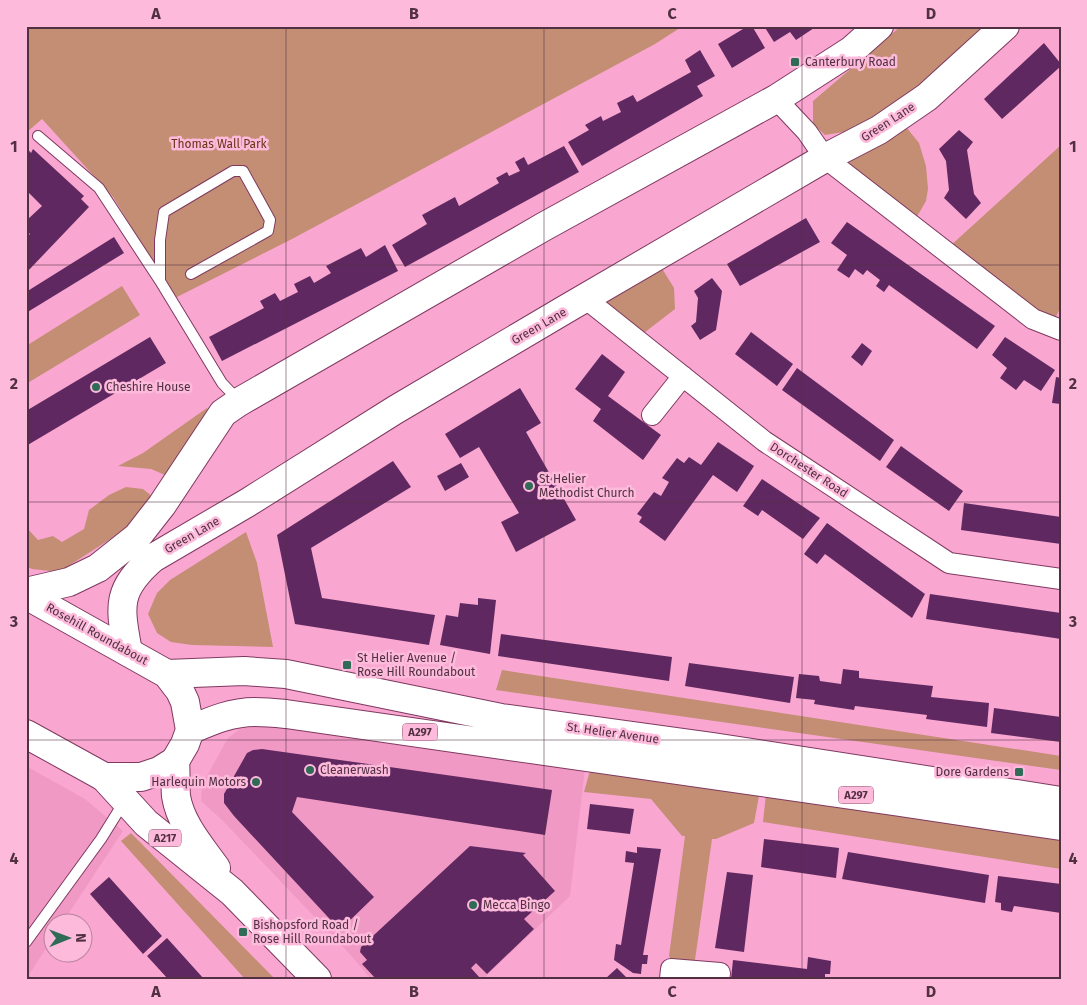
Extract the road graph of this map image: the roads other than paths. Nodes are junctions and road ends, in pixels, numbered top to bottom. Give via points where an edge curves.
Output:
1 (879, 26) edge
2 (1005, 26) edge
3 (776, 98) junction
4 (38, 136) dead end
5 (826, 158) junction
6 (191, 274) dead end
7 (160, 281) junction
8 (586, 299) junction
9 (1059, 325) edge
10 (683, 376) junction
11 (239, 402) junction
12 (652, 415) dead end
13 (1061, 579) edge
14 (26, 594) edge
15 (128, 652) junction
16 (166, 674) junction
17 (190, 730) junction
18 (26, 734) edge
19 (175, 761) junction
20 (104, 777) junction
21 (125, 800) junction
22 (1061, 801) edge
23 (1061, 826) edge
24 (232, 892) junction
25 (26, 942) edge
26 (317, 979) edge
27 (670, 979) edge
28 (719, 979) edge

1 - 3 main road via 852,50
2 - 5 main road, Green Lane via 927,97 879,130
3 - 5 street
3 - 11 main road
4 - 7 lane via 99,188
5 - 8 main road, Green Lane
5 - 9 street via 1033,319
6 - 7 lane via 268,231 270,220 243,171 233,171 164,212
7 - 11 lane via 222,383
8 - 10 street, Dorchester Road
8 - 15 main road, Green Lane via 395,410 153,558 128,584 121,608
10 - 12 street
10 - 13 street, Dorchester Road via 764,441 949,563
11 - 14 main road via 223,414 162,506 137,537 98,568 69,582
14 - 15 main road, Rosehill Roundabout
15 - 16 main road, Rosehill Roundabout
16 - 17 main road via 185,702
16 - 22 main road, St. Helier Avenue via 244,671 286,674 501,718
17 - 19 main road
17 - 23 main road, St. Helier Avenue / A297 via 234,714 286,714
18 - 20 main road, A217
19 - 20 main road, A217 via 141,777
19 - 24 main road, A217 via 176,797 182,814
20 - 21 main road, A217
21 - 24 main road, A217 via 146,823
21 - 25 lane via 101,839
24 - 26 main road, A217
27 - 28 street via 671,969 720,973

